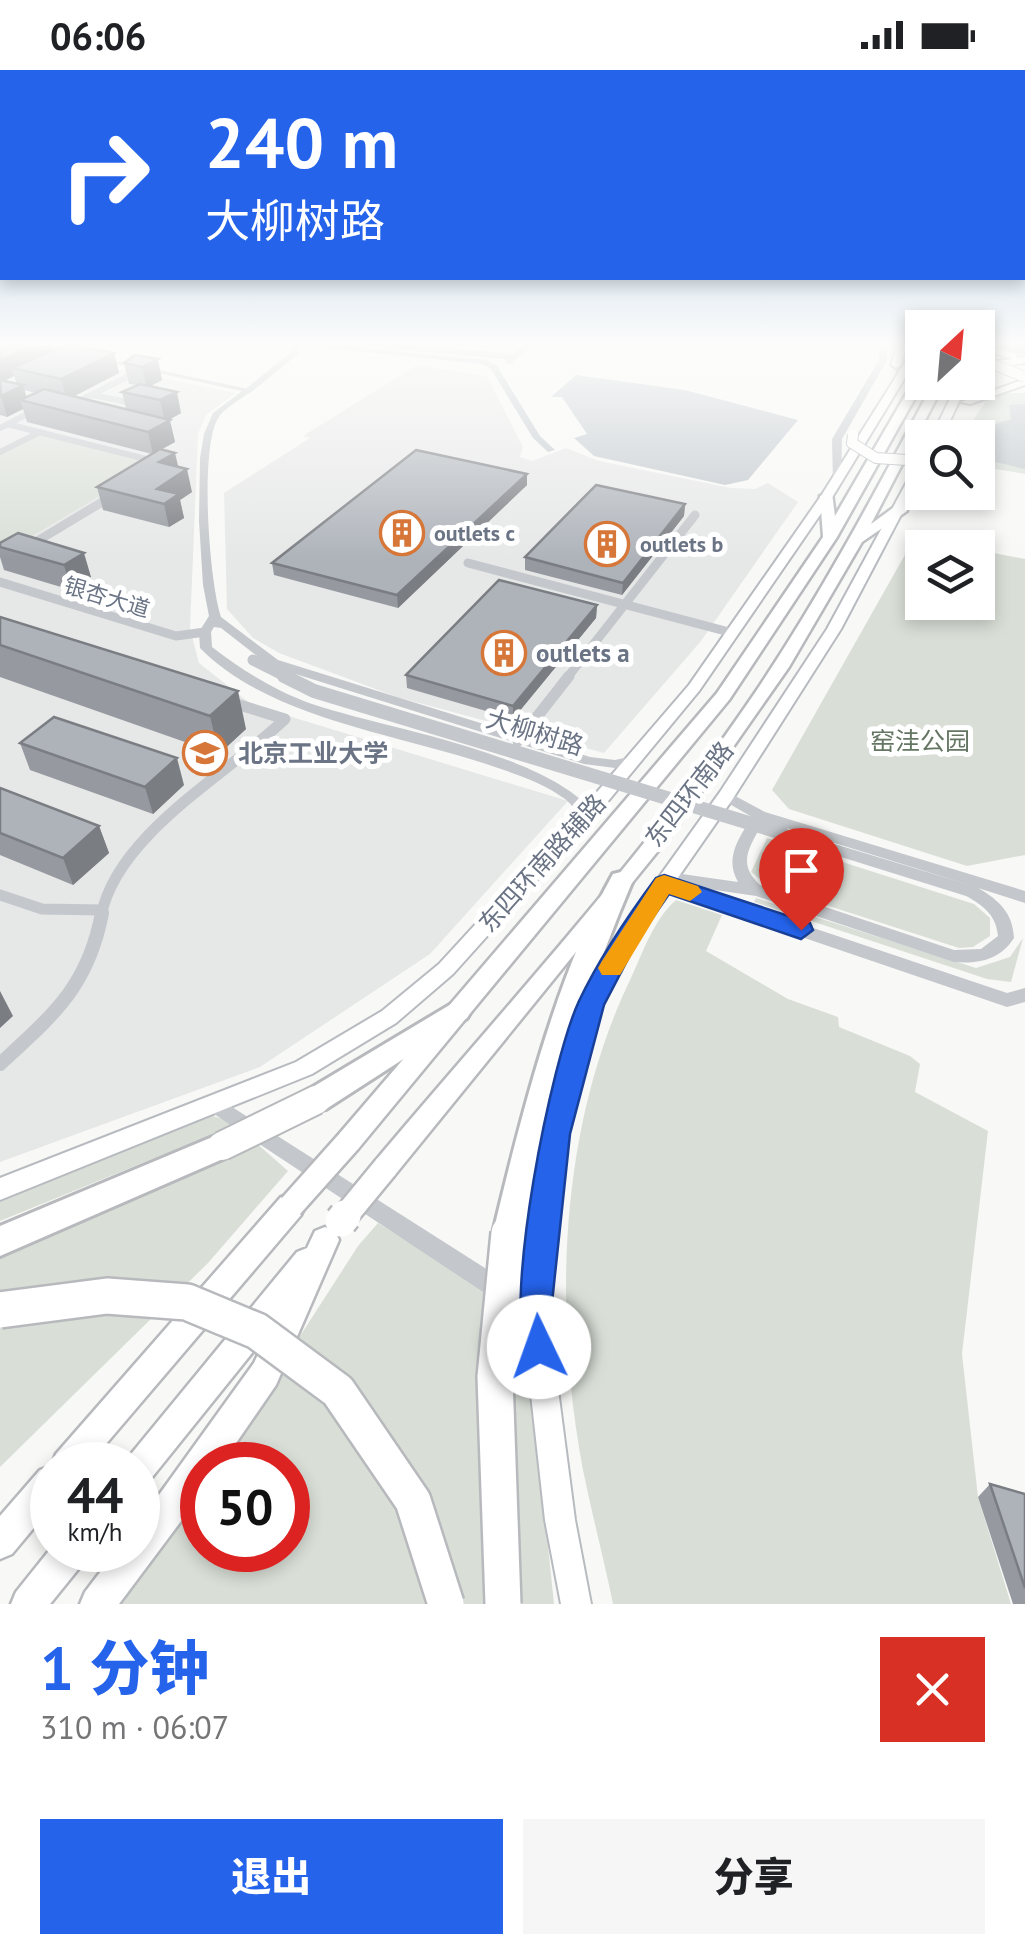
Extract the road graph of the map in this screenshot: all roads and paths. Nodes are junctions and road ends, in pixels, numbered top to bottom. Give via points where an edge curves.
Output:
1 (214, 417) edge
2 (850, 417) edge
3 (866, 417) edge
4 (873, 417) edge
5 (899, 417) edge
6 (922, 417) edge
7 (4, 426) edge
8 (40, 432) junction
9 (0, 452) edge
10 (905, 461) edge
11 (148, 474) edge
12 (836, 481) junction
13 (115, 494) edge
14 (828, 496) junction
15 (905, 501) edge
16 (902, 508) junction
17 (695, 515) dead end
18 (830, 537) junction
19 (856, 542) junction
20 (16, 554) edge
21 (468, 563) dead end
22 (0, 582) edge
23 (624, 604) junction
24 (214, 617) junction
25 (205, 632) junction
26 (733, 633) junction
27 (209, 696) edge
28 (518, 741) junction
29 (634, 760) junction
30 (500, 764) junction
31 (726, 796) junction
32 (587, 814) junction
33 (760, 816) junction
34 (621, 880) junction
35 (666, 881) junction
36 (757, 890) junction
37 (0, 896) edge
38 (1025, 898) edge
39 (101, 910) junction
40 (1025, 994) edge
41 (458, 1011) junction
42 (0, 1064) edge
43 (218, 1106) junction
44 (0, 1190) edge
45 (333, 1230) junction
46 (0, 1240) edge
47 (0, 1310) edge
48 (535, 1312) junction
49 (87, 1442) edge
50 (160, 1443) edge
51 (30, 1507) edge
52 (0, 1542) edge
53 (54, 1572) edge
54 (28, 1604) edge
55 (97, 1604) edge
56 (446, 1604) edge
57 (502, 1604) edge
58 (576, 1604) edge

1 - 24 street via 197,472
2 - 12 street via 837,439
3 - 10 main road, bridge via 852,444 876,458
4 - 12 main road, 东四环南路辅路
5 - 18 highway, 东四环南路
6 - 19 highway, 东四环南路
7 - 8 street
8 - 9 street
8 - 11 street via 164,464
12 - 14 main road, 东四环南路辅路
13 - 20 street
14 - 18 highway
14 - 26 main road, 东四环南路辅路
15 - 16 main road
16 - 19 highway
16 - 31 main road via 834,629
17 - 23 street
18 - 41 highway, 东四环南路 via 723,696
19 - 34 highway, 东四环南路 via 755,706
21 - 23 street
22 - 25 street, 银杏大道 via 176,636
23 - 26 street
23 - 28 street
24 - 25 street
24 - 28 street via 274,664
24 - 36 street, 大柳树路, bridge via 234,646 314,691 972,892 1004,918 1006,938 992,952 966,957
25 - 30 street via 206,648 244,678 290,699
26 - 29 main road, 东四环南路辅路
27 - 39 street via 285,720 144,842 112,882
28 - 29 street via 588,761
28 - 30 street via 508,762
29 - 32 main road, 东四环南路辅路
30 - 32 street via 567,790
31 - 33 street
31 - 35 main road
32 - 43 main road, 东四环南路辅路 via 446,969 388,1017 304,1068
33 - 36 street via 738,865 745,883
33 - 38 street
34 - 45 highway, 东四环南路, bridge
34 - 57 highway, bridge via 556,1040 509,1234 495,1377
35 - 36 street
35 - 40 street via 1007,1000
35 - 48 main road via 630,930 591,1005 555,1134
37 - 39 street via 42,909
39 - 42 street via 92,956 58,1010
41 - 46 highway, bridge via 316,1100
41 - 49 highway, 东四环南路, bridge
43 - 44 main road, 东四环南路辅路
43 - 48 street
45 - 50 highway
45 - 55 highway via 265,1374
47 - 56 highway, bridge via 107,1296 187,1302 257,1331 338,1391 413,1501
48 - 58 main road
51 - 52 highway
53 - 54 highway

